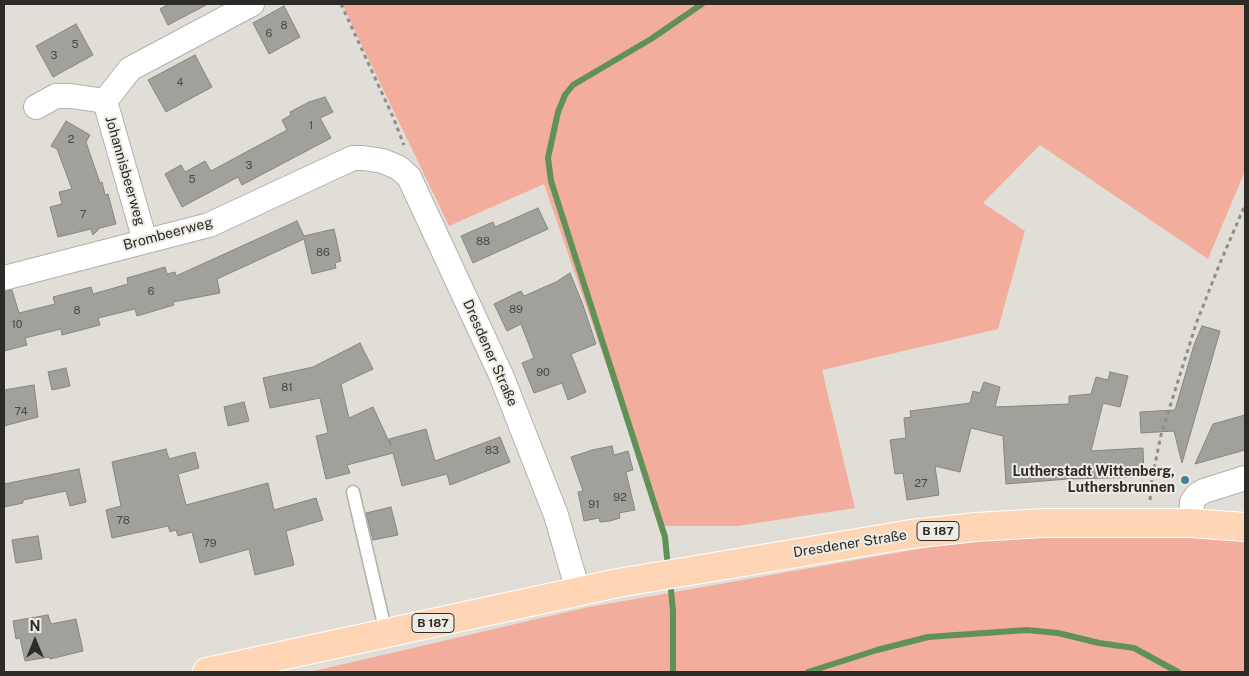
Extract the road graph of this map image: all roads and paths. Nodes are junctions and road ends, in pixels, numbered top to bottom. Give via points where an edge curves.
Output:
1 (252, 4) edge
2 (342, 4) edge
3 (105, 101) junction
4 (36, 107) dead end
5 (409, 178) junction
6 (1245, 205) edge
7 (145, 241) junction
8 (4, 278) edge
9 (1245, 478) edge
10 (352, 492) dead end
11 (1148, 523) junction
12 (1191, 523) junction
13 (1245, 527) edge
14 (578, 591) junction
15 (386, 633) junction
16 (207, 672) edge

1 - 3 street, Johannisbeerweg via 130,69
2 - 5 path via 410,160
3 - 4 street, Johannisbeerweg via 56,96
3 - 7 street, Johannisbeerweg
5 - 7 street, Brombeerweg via 383,161 353,158 209,225
5 - 14 street, Dresdener Straße via 501,375 556,515
6 - 11 path via 1196,324 1161,435
7 - 8 street, Brombeerweg
9 - 12 street via 1197,495 1192,502
10 - 15 lane
11 - 12 main road, Dresdener Straße / B 187
11 - 14 main road, Dresdener Straße / B 187 via 1043,523 948,530 658,575
12 - 13 main road, Dresdener Straße / B 187
14 - 15 main road, Dresdener Straße / B 187
15 - 16 main road, Dresdener Straße / B 187

